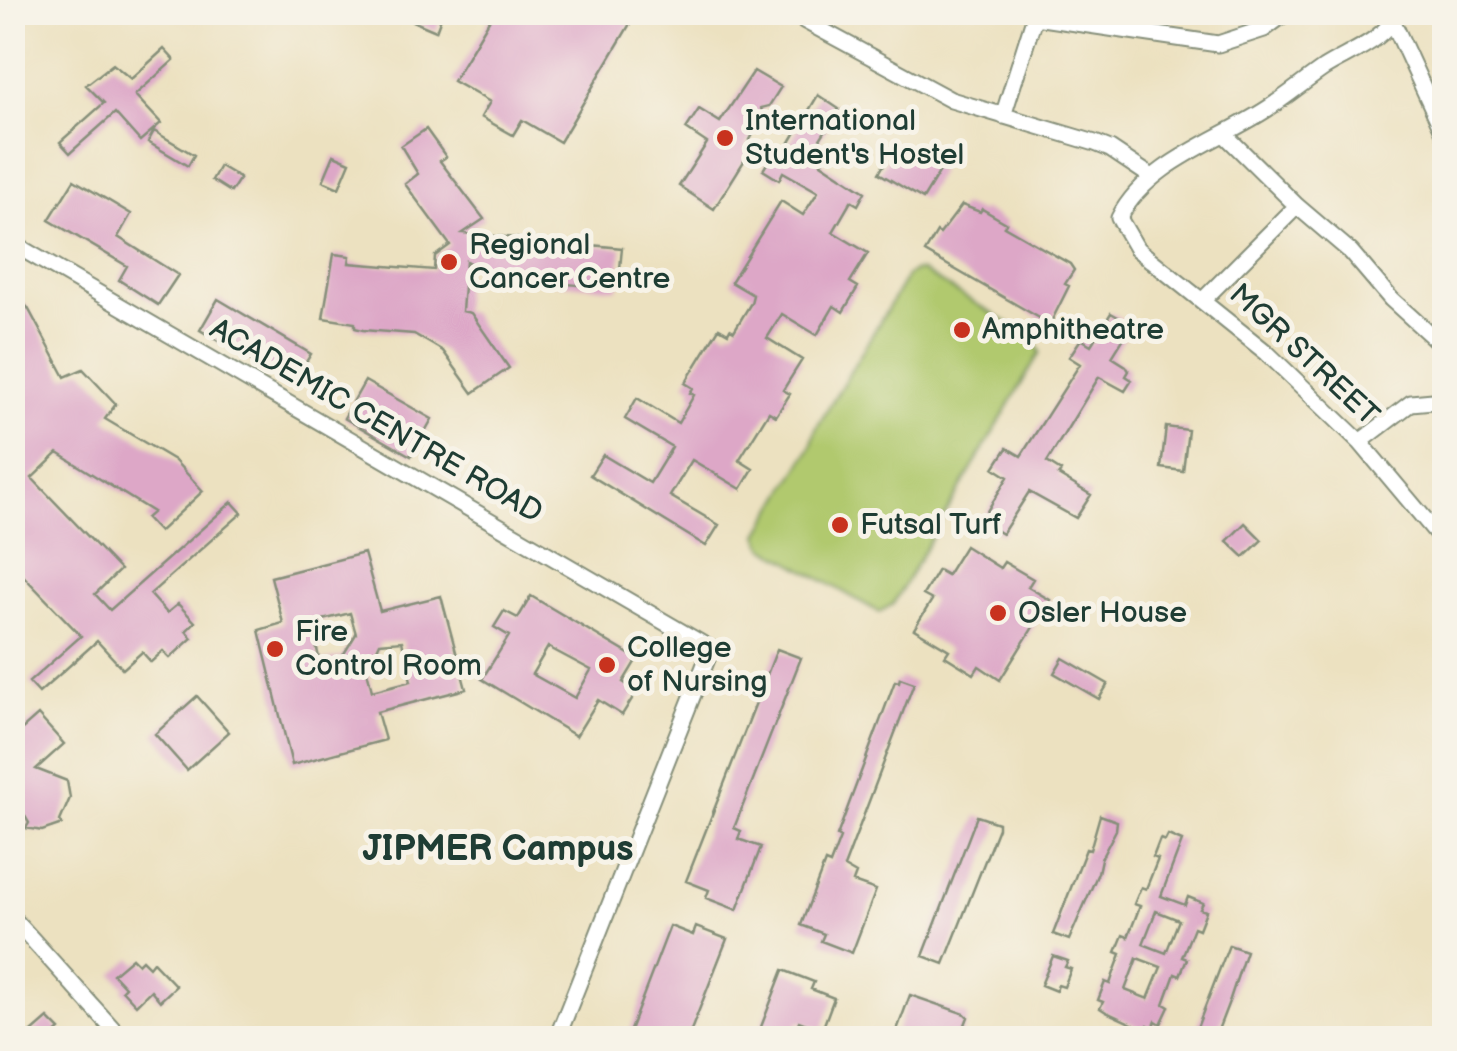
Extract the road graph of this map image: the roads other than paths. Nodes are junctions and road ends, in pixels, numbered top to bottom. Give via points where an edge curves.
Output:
1 (800, 12) edge
2 (1286, 12) edge
3 (1036, 14) edge
4 (1395, 17) edge
5 (1002, 116) junction
6 (1444, 133) edge
7 (1224, 134) junction
8 (1152, 177) junction
9 (1297, 206) junction
10 (12, 243) edge
11 (1203, 300) junction
12 (1444, 347) edge
13 (1444, 400) edge
14 (1360, 442) junction
15 (1441, 532) edge
16 (12, 917) edge
17 (121, 1038) edge
18 (558, 1038) edge

1 - 5 street via 950,100
2 - 3 street via 1264,28 1218,44
3 - 5 street
4 - 6 street
4 - 7 street
5 - 8 street via 1110,149
7 - 8 street
7 - 9 street
8 - 11 street, MGR STREET via 1119,218 1137,249
9 - 11 street
9 - 12 street
10 - 18 street, ACADEMIC CENTRE ROAD via 711,648
11 - 14 street, MGR STREET
13 - 14 street via 1411,404
14 - 15 street, MGR STREET
16 - 17 street

